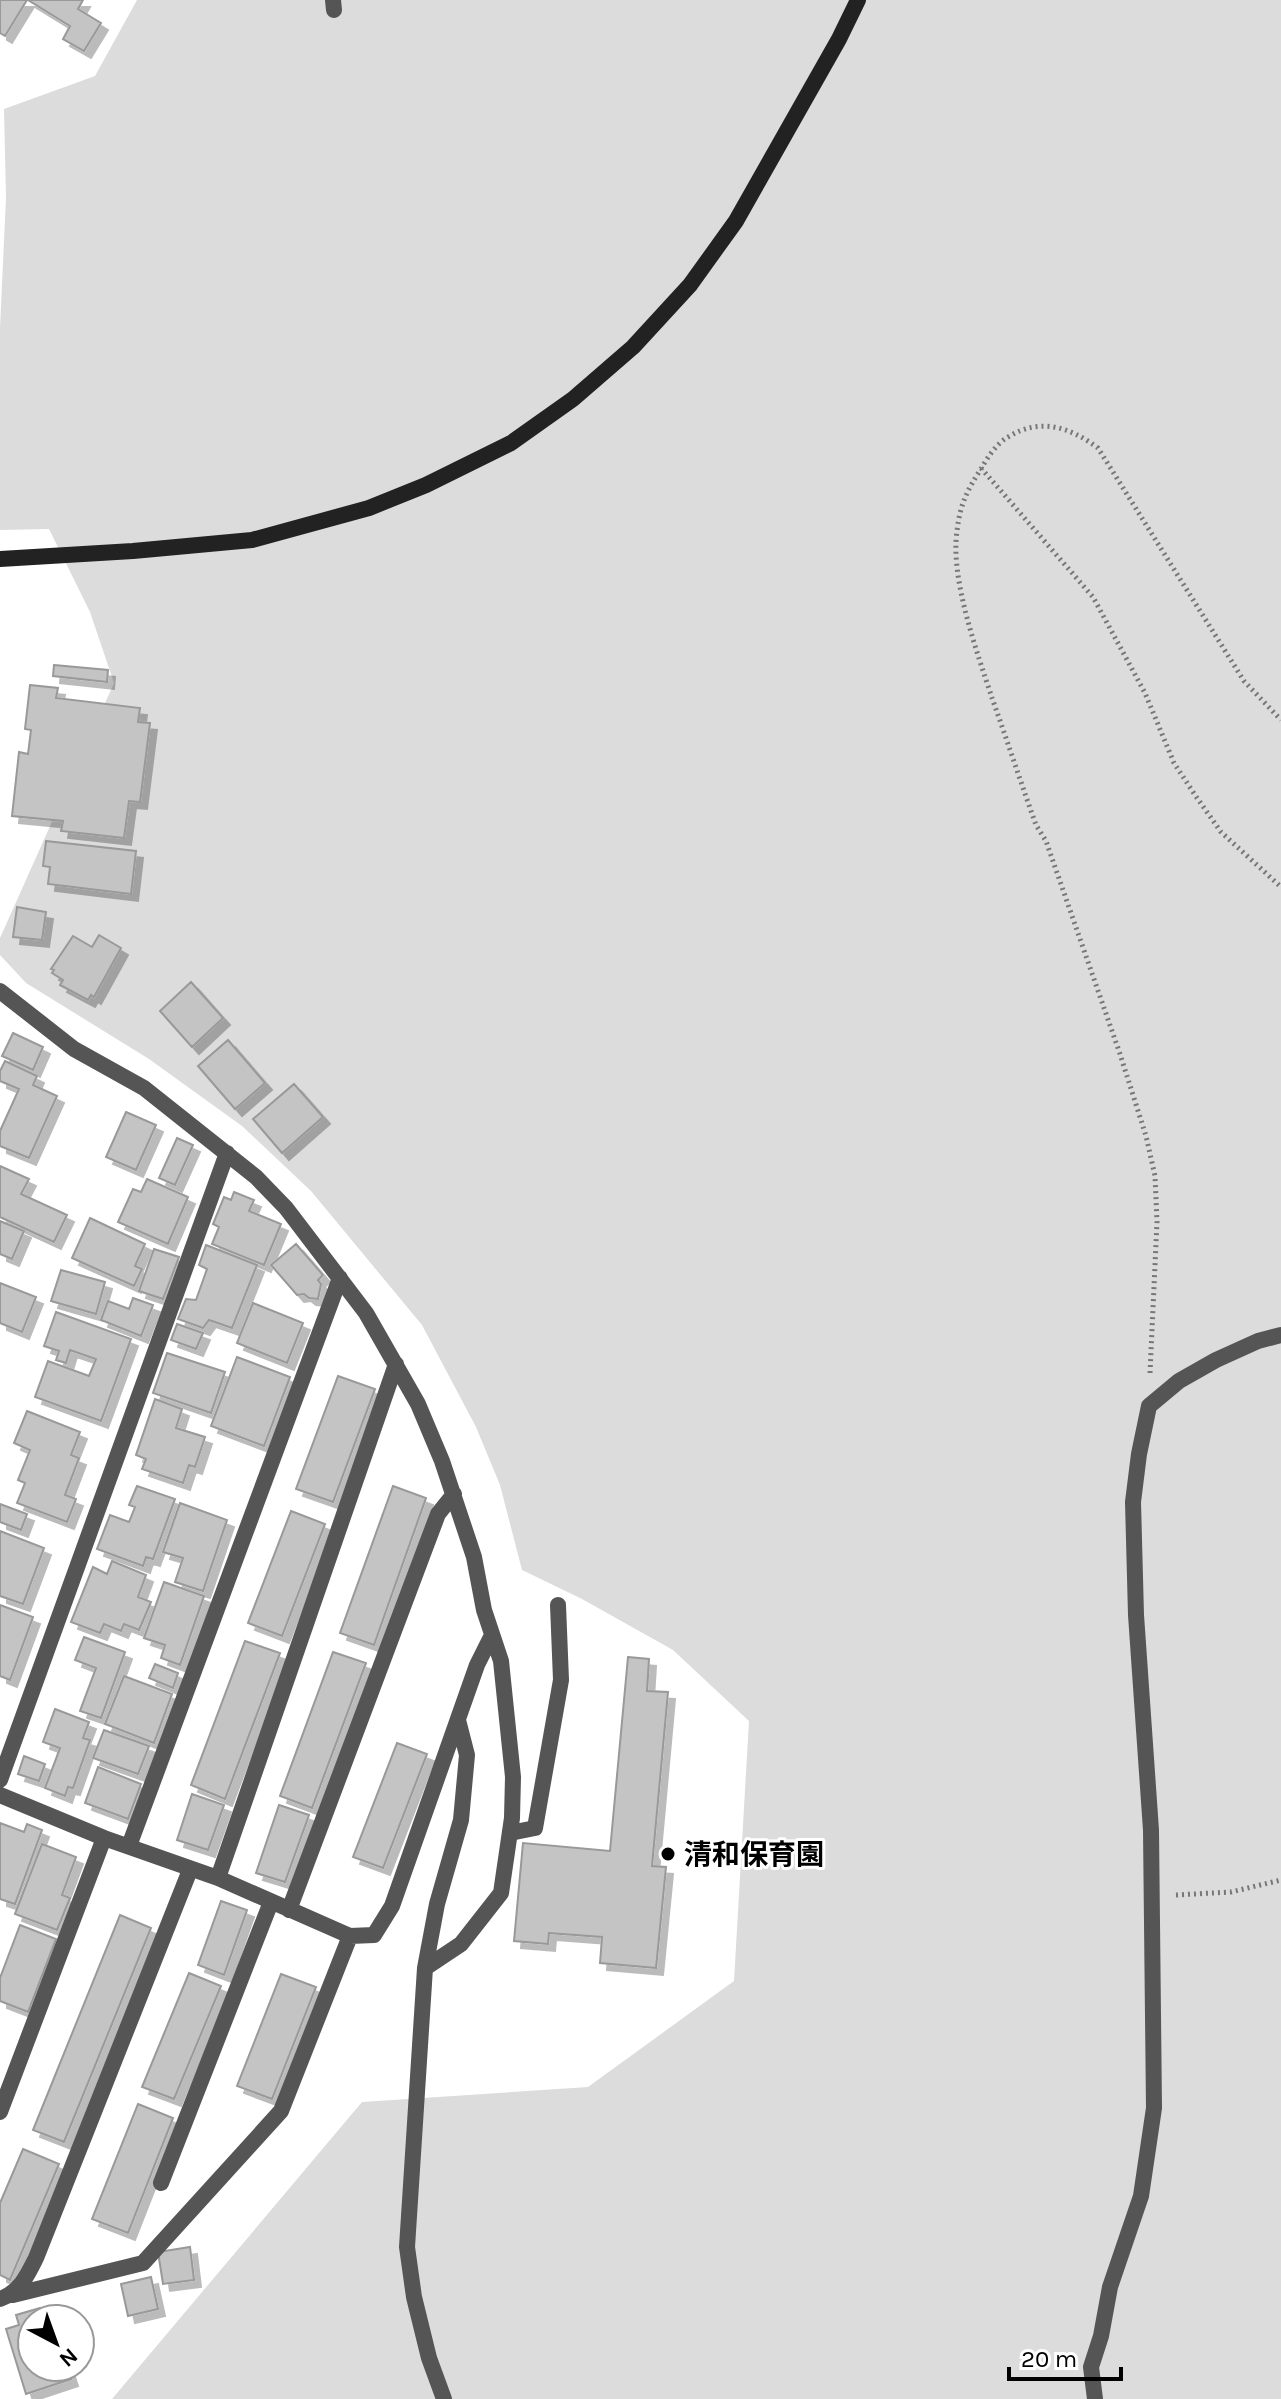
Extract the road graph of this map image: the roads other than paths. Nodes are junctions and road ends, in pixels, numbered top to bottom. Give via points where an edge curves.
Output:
1 (858, 0) edge
2 (0, 559) edge
3 (0, 991) edge
4 (227, 1153) junction
5 (340, 1278) junction
6 (1281, 1335) edge
7 (396, 1364) junction
8 (454, 1494) junction
9 (558, 1605) dead end
10 (492, 1635) junction
11 (458, 1720) junction
12 (0, 1780) edge
13 (0, 1795) edge
14 (510, 1833) junction
15 (104, 1838) junction
16 (129, 1846) junction
17 (190, 1870) junction
18 (218, 1878) junction
19 (271, 1902) junction
20 (289, 1910) junction
21 (350, 1936) junction
22 (425, 1968) junction
23 (0, 2112) edge
24 (161, 2183) dead end
25 (6, 2297) edge
26 (444, 2399) edge
27 (1095, 2399) edge

1 - 2 street via 736,221 690,285 633,347 511,443 369,508 252,540
3 - 4 street via 74,1049 144,1088
4 - 5 street via 286,1208
4 - 12 street
5 - 7 street
5 - 16 street
6 - 27 street via 1216,1360 1149,1406 1139,1454 1133,1502 1151,1830 1154,2108 1141,2196 1110,2287 1091,2367
7 - 8 street
7 - 18 street
8 - 10 street
8 - 20 street via 438,1514
9 - 14 street via 561,1680 535,1828
10 - 11 street
10 - 14 street via 505,1686 513,1777
11 - 21 street via 392,1906 374,1935
11 - 22 street via 467,1755 461,1820
13 - 15 street
14 - 22 street via 501,1893 461,1944
15 - 16 street
15 - 23 street
16 - 17 street
17 - 18 street
17 - 25 street via 36,2258 26,2279
18 - 19 street
19 - 20 street
19 - 24 street
20 - 21 street
21 - 25 street via 281,2111 143,2263
22 - 26 street via 407,2247 414,2297

